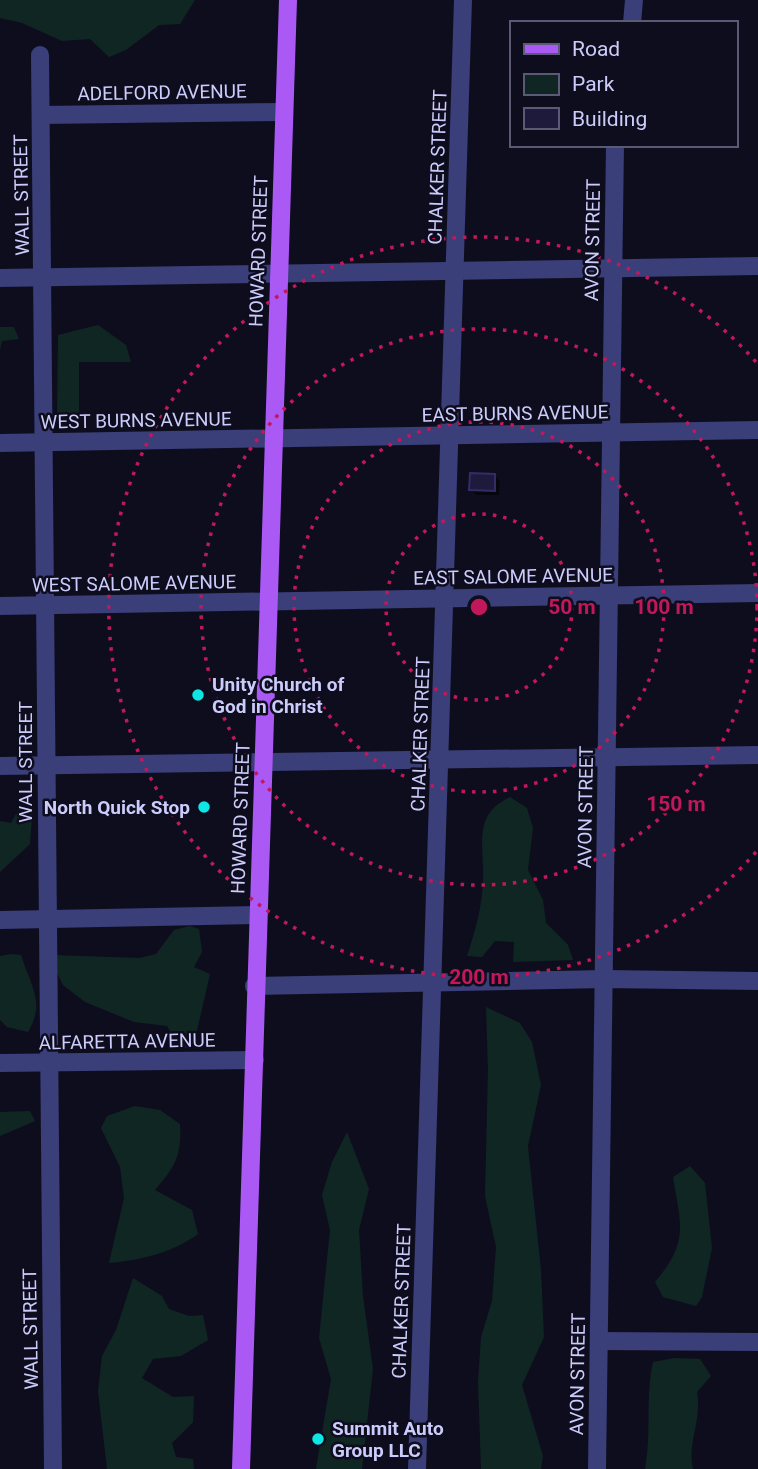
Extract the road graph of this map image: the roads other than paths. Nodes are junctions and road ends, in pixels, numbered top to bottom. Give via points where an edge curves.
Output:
1 (288, 0) edge
2 (463, 0) edge
3 (634, 0) edge
4 (632, 21) edge
5 (40, 55) dead end
6 (284, 112) junction
7 (41, 115) junction
8 (615, 147) edge
9 (758, 266) edge
10 (612, 269) junction
11 (454, 271) junction
12 (277, 274) junction
13 (0, 278) edge
14 (43, 279) junction
15 (758, 430) edge
16 (611, 432) junction
17 (449, 436) junction
18 (274, 438) junction
19 (43, 442) junction
20 (0, 443) edge
21 (758, 593) edge
22 (608, 596) junction
23 (446, 598) junction
24 (268, 602) junction
25 (44, 605) junction
26 (0, 606) edge
27 (758, 755) edge
28 (607, 757) junction
29 (440, 760) junction
30 (263, 763) junction
31 (45, 765) junction
32 (0, 766) edge
33 (256, 915) junction
34 (47, 919) junction
35 (0, 920) edge
36 (604, 979) junction
37 (431, 981) junction
38 (758, 981) edge
39 (254, 986) junction
40 (255, 1060) junction
41 (0, 1063) edge
42 (49, 1063) junction
43 (599, 1340) junction
44 (758, 1342) edge
45 (53, 1469) edge
46 (241, 1469) edge
47 (417, 1469) edge
48 (597, 1469) edge

1 - 6 main road, HOWARD STREET
2 - 11 street, CHALKER STREET
3 - 4 street
5 - 7 street, WALL STREET
6 - 7 street, ADELFORD AVENUE
6 - 12 main road, HOWARD STREET
7 - 14 street, WALL STREET
8 - 10 street, AVON STREET
9 - 10 street
10 - 11 street
10 - 16 street, AVON STREET
11 - 12 street
11 - 17 street, CHALKER STREET
12 - 14 street
12 - 18 main road, HOWARD STREET
13 - 14 street
14 - 19 street, WALL STREET
15 - 16 street, EAST BURNS AVENUE
16 - 17 street, EAST BURNS AVENUE
16 - 22 street, AVON STREET
17 - 18 street, EAST BURNS AVENUE
17 - 23 street, CHALKER STREET
18 - 19 street, WEST BURNS AVENUE
18 - 24 main road, HOWARD STREET
19 - 20 street, WEST BURNS AVENUE
19 - 25 street, WALL STREET
21 - 22 street, EAST SALOME AVENUE
22 - 23 street, EAST SALOME AVENUE
22 - 28 street, AVON STREET
23 - 24 street, EAST SALOME AVENUE
23 - 29 street, CHALKER STREET
24 - 25 street, WEST SALOME AVENUE
24 - 30 main road, HOWARD STREET
25 - 26 street, WEST SALOME AVENUE
25 - 31 street, WALL STREET
27 - 28 street
28 - 29 street
28 - 36 street, AVON STREET
29 - 30 street
29 - 37 street, CHALKER STREET
30 - 31 street
30 - 33 main road, HOWARD STREET
31 - 32 street
31 - 34 street, WALL STREET
33 - 34 street
33 - 39 main road, HOWARD STREET
34 - 35 street
34 - 42 street, WALL STREET
36 - 37 street
36 - 38 street
36 - 43 street, AVON STREET
37 - 39 street
37 - 47 street, CHALKER STREET
39 - 40 main road, HOWARD STREET
40 - 42 street, ALFARETTA AVENUE
40 - 46 main road, HOWARD STREET
41 - 42 street, ALFARETTA AVENUE
42 - 45 street, WALL STREET
43 - 44 street
43 - 48 street, AVON STREET

